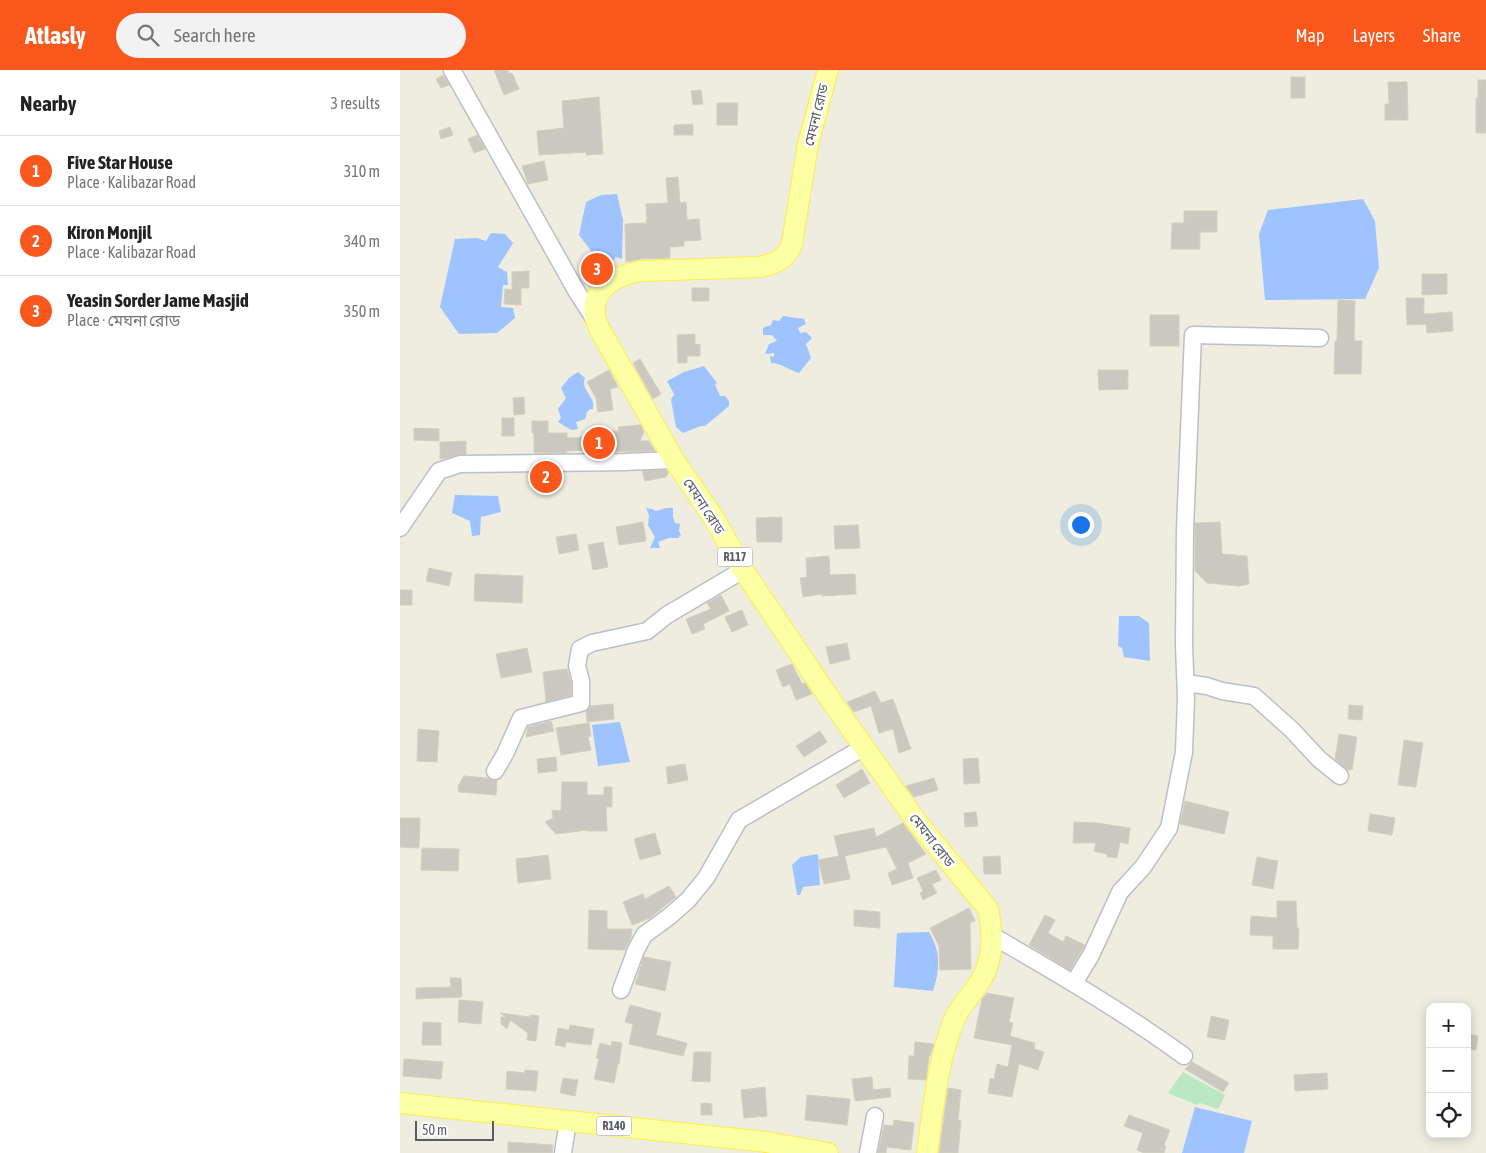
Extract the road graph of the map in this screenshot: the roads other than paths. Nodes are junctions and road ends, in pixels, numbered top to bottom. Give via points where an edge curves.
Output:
1 (452, 70) edge
2 (828, 70) edge
3 (595, 320) junction
4 (1320, 338) dead end
5 (674, 460) junction
6 (400, 528) edge
7 (742, 570) junction
8 (1186, 683) junction
9 (864, 747) junction
10 (495, 771) dead end
11 (1340, 776) dead end
12 (992, 935) junction
13 (1074, 983) junction
14 (621, 990) dead end
15 (1184, 1056) dead end
16 (400, 1103) edge
17 (875, 1116) dead end
18 (568, 1121) junction
19 (563, 1153) edge
20 (828, 1153) edge
21 (868, 1153) edge
22 (927, 1153) edge

1 - 3 street
2 - 3 main road, মেঘনা রোড via 808,144 792,244 783,259 758,267 629,273 600,290 594,309
3 - 5 main road, মেঘনা রোড / R117
4 - 8 street via 1193,335 1185,529
5 - 6 street via 453,465 439,471
5 - 7 main road, মেঘনা রোড / R117 via 715,520
7 - 9 main road, মেঘনা রোড / R117
7 - 10 street via 667,615 647,631 592,643 580,649 577,666 581,703 522,718
8 - 11 street via 1254,696
8 - 13 street via 1184,752 1169,828 1144,867 1120,892 1091,955
9 - 12 main road, মেঘনা রোড / R117 via 916,822 988,909
9 - 14 street via 739,820 700,886 670,916 644,935
12 - 13 street
12 - 22 main road, মেঘনা রোড / R117 via 987,968 962,1004 946,1043
13 - 15 street
16 - 18 main road, R140
17 - 21 street
18 - 19 street
18 - 20 main road, R140 via 766,1142

